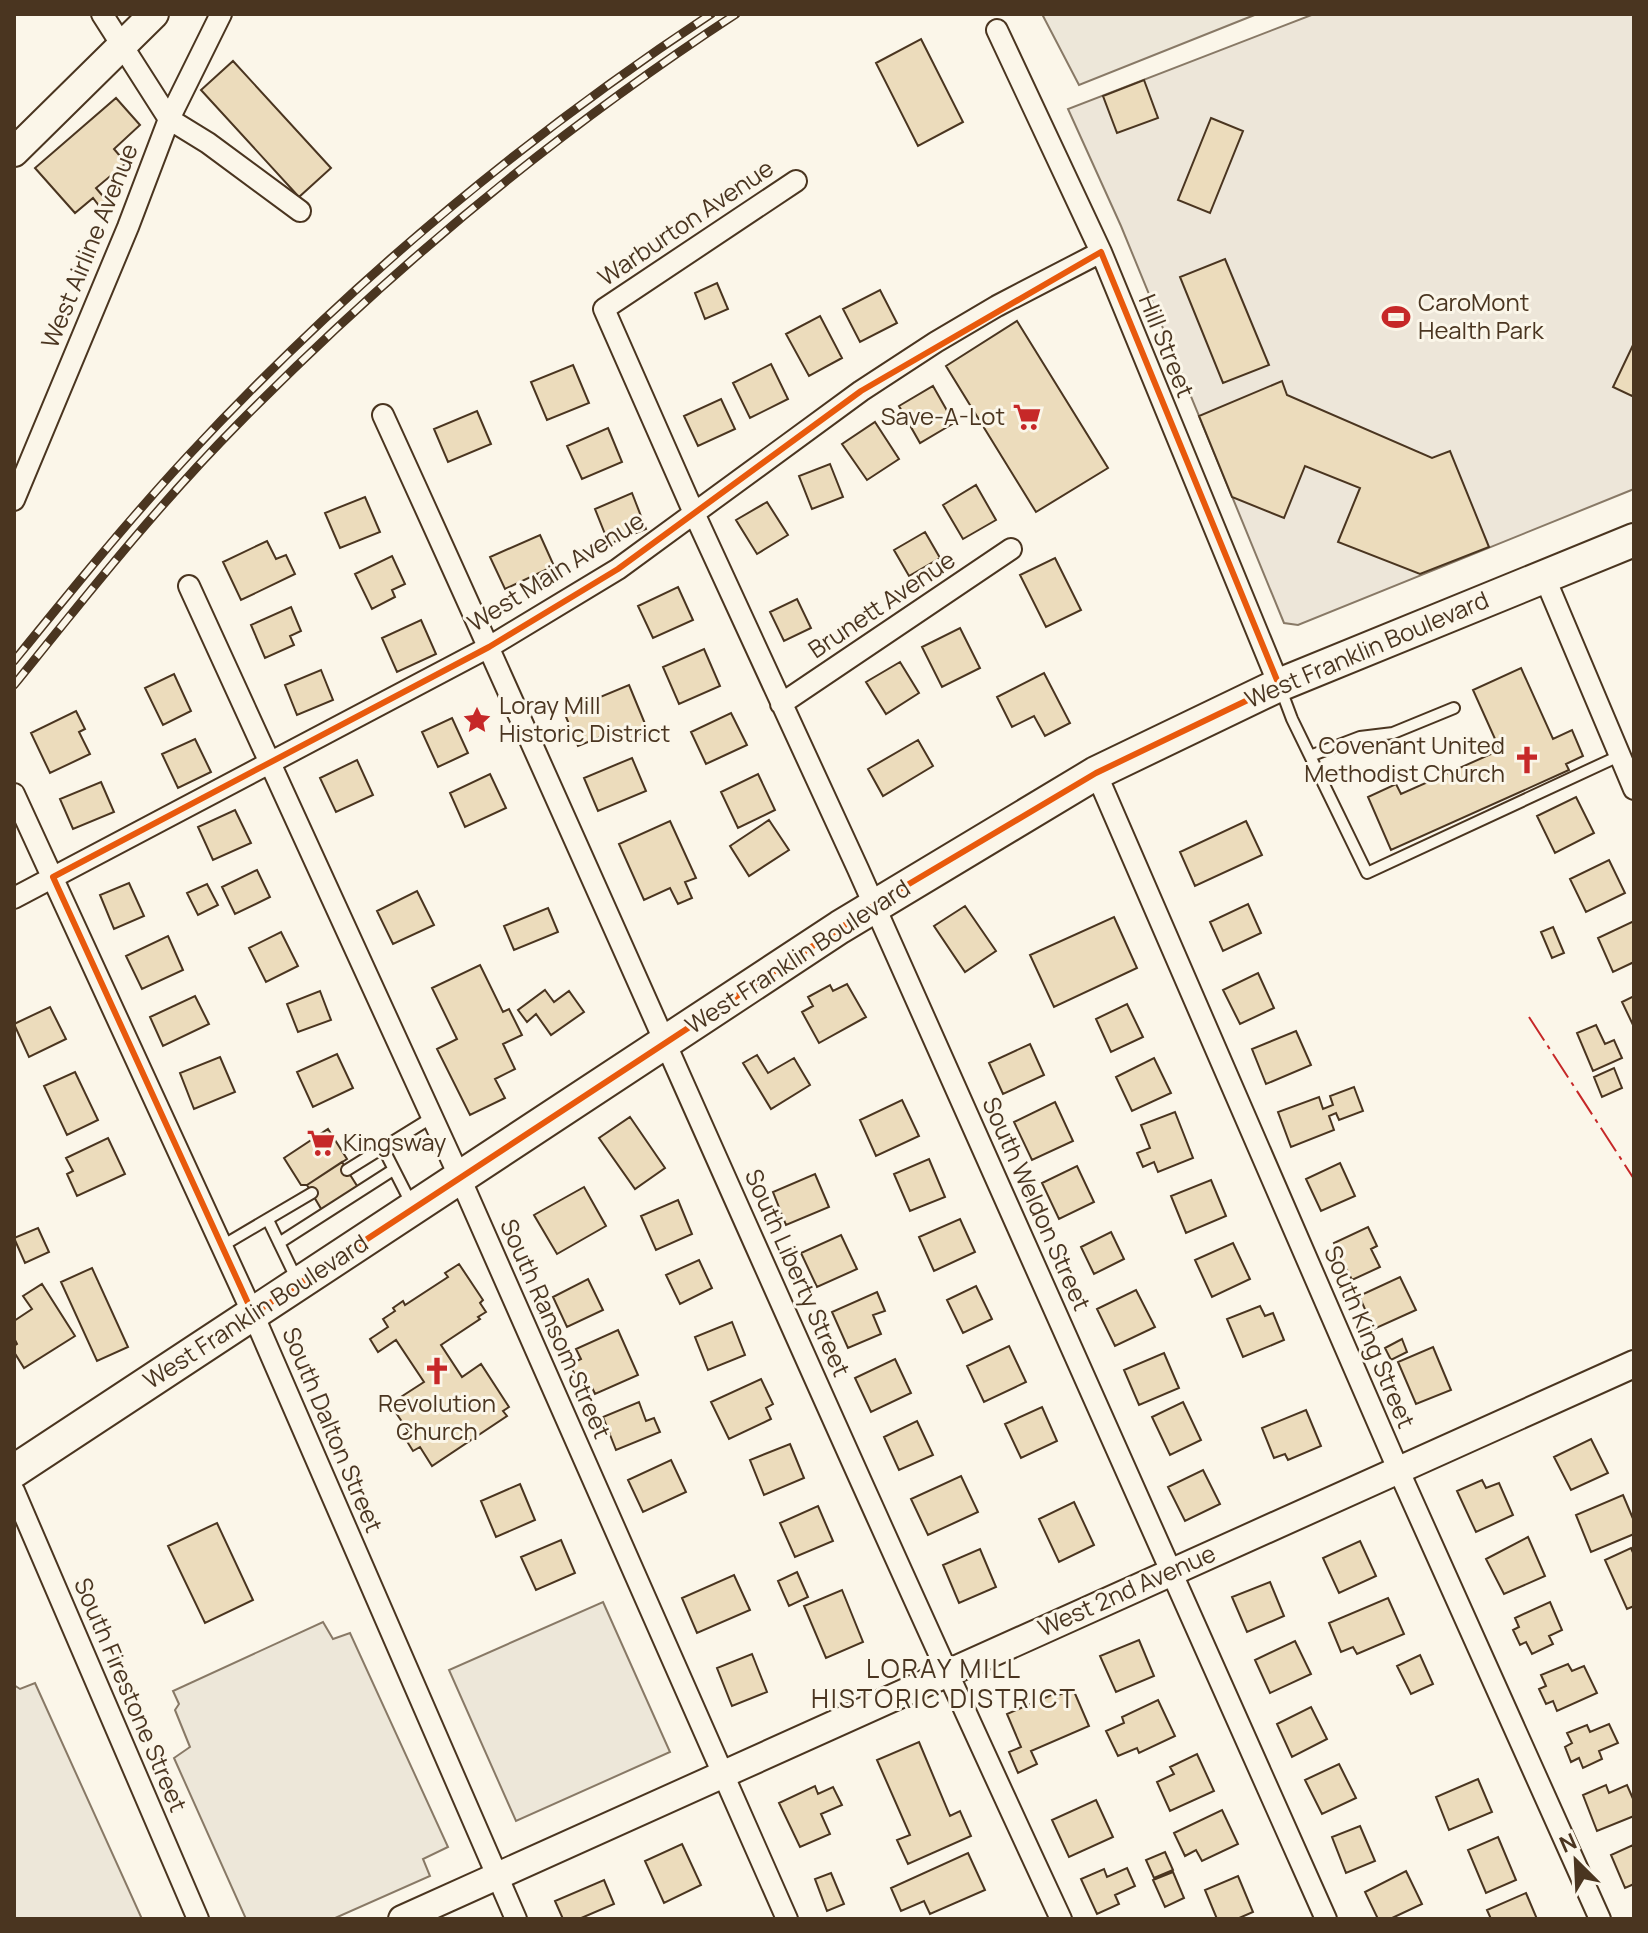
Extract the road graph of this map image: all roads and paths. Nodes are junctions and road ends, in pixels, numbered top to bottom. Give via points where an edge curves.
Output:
1 (102, 14) edge
2 (154, 14) edge
3 (221, 14) edge
4 (997, 30) dead end
5 (121, 45) junction
6 (169, 119) junction
7 (14, 152) edge
8 (796, 181) dead end
9 (300, 211) dead end
10 (1101, 252) junction
11 (604, 309) joint
12 (383, 415) dead end
13 (14, 500) edge
14 (694, 513) junction
15 (1634, 540) edge
16 (1011, 549) dead end
17 (1544, 576) junction
18 (189, 586) dead end
19 (489, 647) junction
20 (1279, 685) junction
21 (781, 704) junction
22 (1454, 708) dead end
23 (1310, 756) junction
24 (1619, 756) junction
25 (270, 763) junction
26 (1096, 773) junction
27 (1634, 789) edge
28 (14, 794) edge
29 (53, 877) junction
30 (14, 898) edge
31 (874, 905) junction
32 (665, 1044) junction
33 (431, 1118) junction
34 (383, 1148) junction
35 (347, 1170) dead end
36 (393, 1170) junction
37 (460, 1178) junction
38 (312, 1193) dead end
39 (414, 1209) junction
40 (268, 1220) junction
41 (279, 1243) junction
42 (222, 1246) junction
43 (299, 1284) junction
44 (253, 1314) junction
45 (1632, 1371) edge
46 (1398, 1469) junction
47 (14, 1471) edge
48 (14, 1491) edge
49 (1171, 1571) junction
50 (946, 1673) junction
51 (723, 1775) junction
52 (497, 1877) junction
53 (198, 1919) edge
54 (402, 1919) edge
55 (516, 1919) edge
56 (787, 1919) edge
57 (1061, 1919) edge
58 (1326, 1919) edge
59 (1600, 1919) edge

1 - 5 street
2 - 5 main road
3 - 6 street, West Airline Avenue
4 - 10 street, Hill Street
5 - 6 street
5 - 7 main road
6 - 9 street
6 - 13 street, West Airline Avenue
8 - 11 street, Warburton Avenue
10 - 14 street, West Main Avenue via 936,342
10 - 20 street, Hill Street
11 - 14 street, South Weldon Street
12 - 19 street, South Liberty Street
14 - 19 street, West Main Avenue via 618,569
14 - 21 street, South Weldon Street
15 - 17 main road, West Franklin Boulevard
16 - 21 street, Brunett Avenue
17 - 20 main road, West Franklin Boulevard
17 - 24 street
18 - 25 street, South Ransom Street
19 - 25 street, West Main Avenue
19 - 32 street, South Liberty Street
20 - 23 lane
20 - 26 main road, West Franklin Boulevard
21 - 31 street, South Weldon Street
22 - 23 lane via 1393,733 1360,737
23 - 24 lane via 1367,873
24 - 27 street
25 - 29 street, West Main Avenue
25 - 33 street, South Ransom Street
26 - 31 main road, West Franklin Boulevard
26 - 46 street, South King Street
28 - 29 street, South Dalton Street
29 - 30 street, West Main Avenue
29 - 42 street, South Dalton Street
31 - 32 main road, West Franklin Boulevard
31 - 49 street, South Weldon Street
32 - 37 main road, West Franklin Boulevard
32 - 50 street, South Liberty Street
33 - 34 lane
33 - 37 street, South Ransom Street
34 - 35 lane
34 - 36 lane
36 - 39 lane
36 - 41 lane
37 - 39 main road, West Franklin Boulevard
37 - 51 street, South Ransom Street
38 - 40 lane
39 - 43 main road, West Franklin Boulevard
40 - 41 lane
40 - 42 lane
41 - 43 lane
42 - 44 street, South Dalton Street
43 - 44 main road, West Franklin Boulevard
44 - 47 main road, West Franklin Boulevard
44 - 52 street, South Dalton Street
45 - 46 street, West 2nd Avenue
46 - 49 street, West 2nd Avenue
46 - 59 street, South King Street
48 - 53 street, South Firestone Street
49 - 50 street, West 2nd Avenue
49 - 58 street, South Weldon Street
50 - 51 street, West 2nd Avenue
50 - 57 street, South Liberty Street
51 - 52 street, West 2nd Avenue
51 - 56 street, South Ransom Street
52 - 54 street, West 2nd Avenue
52 - 55 street, South Dalton Street

